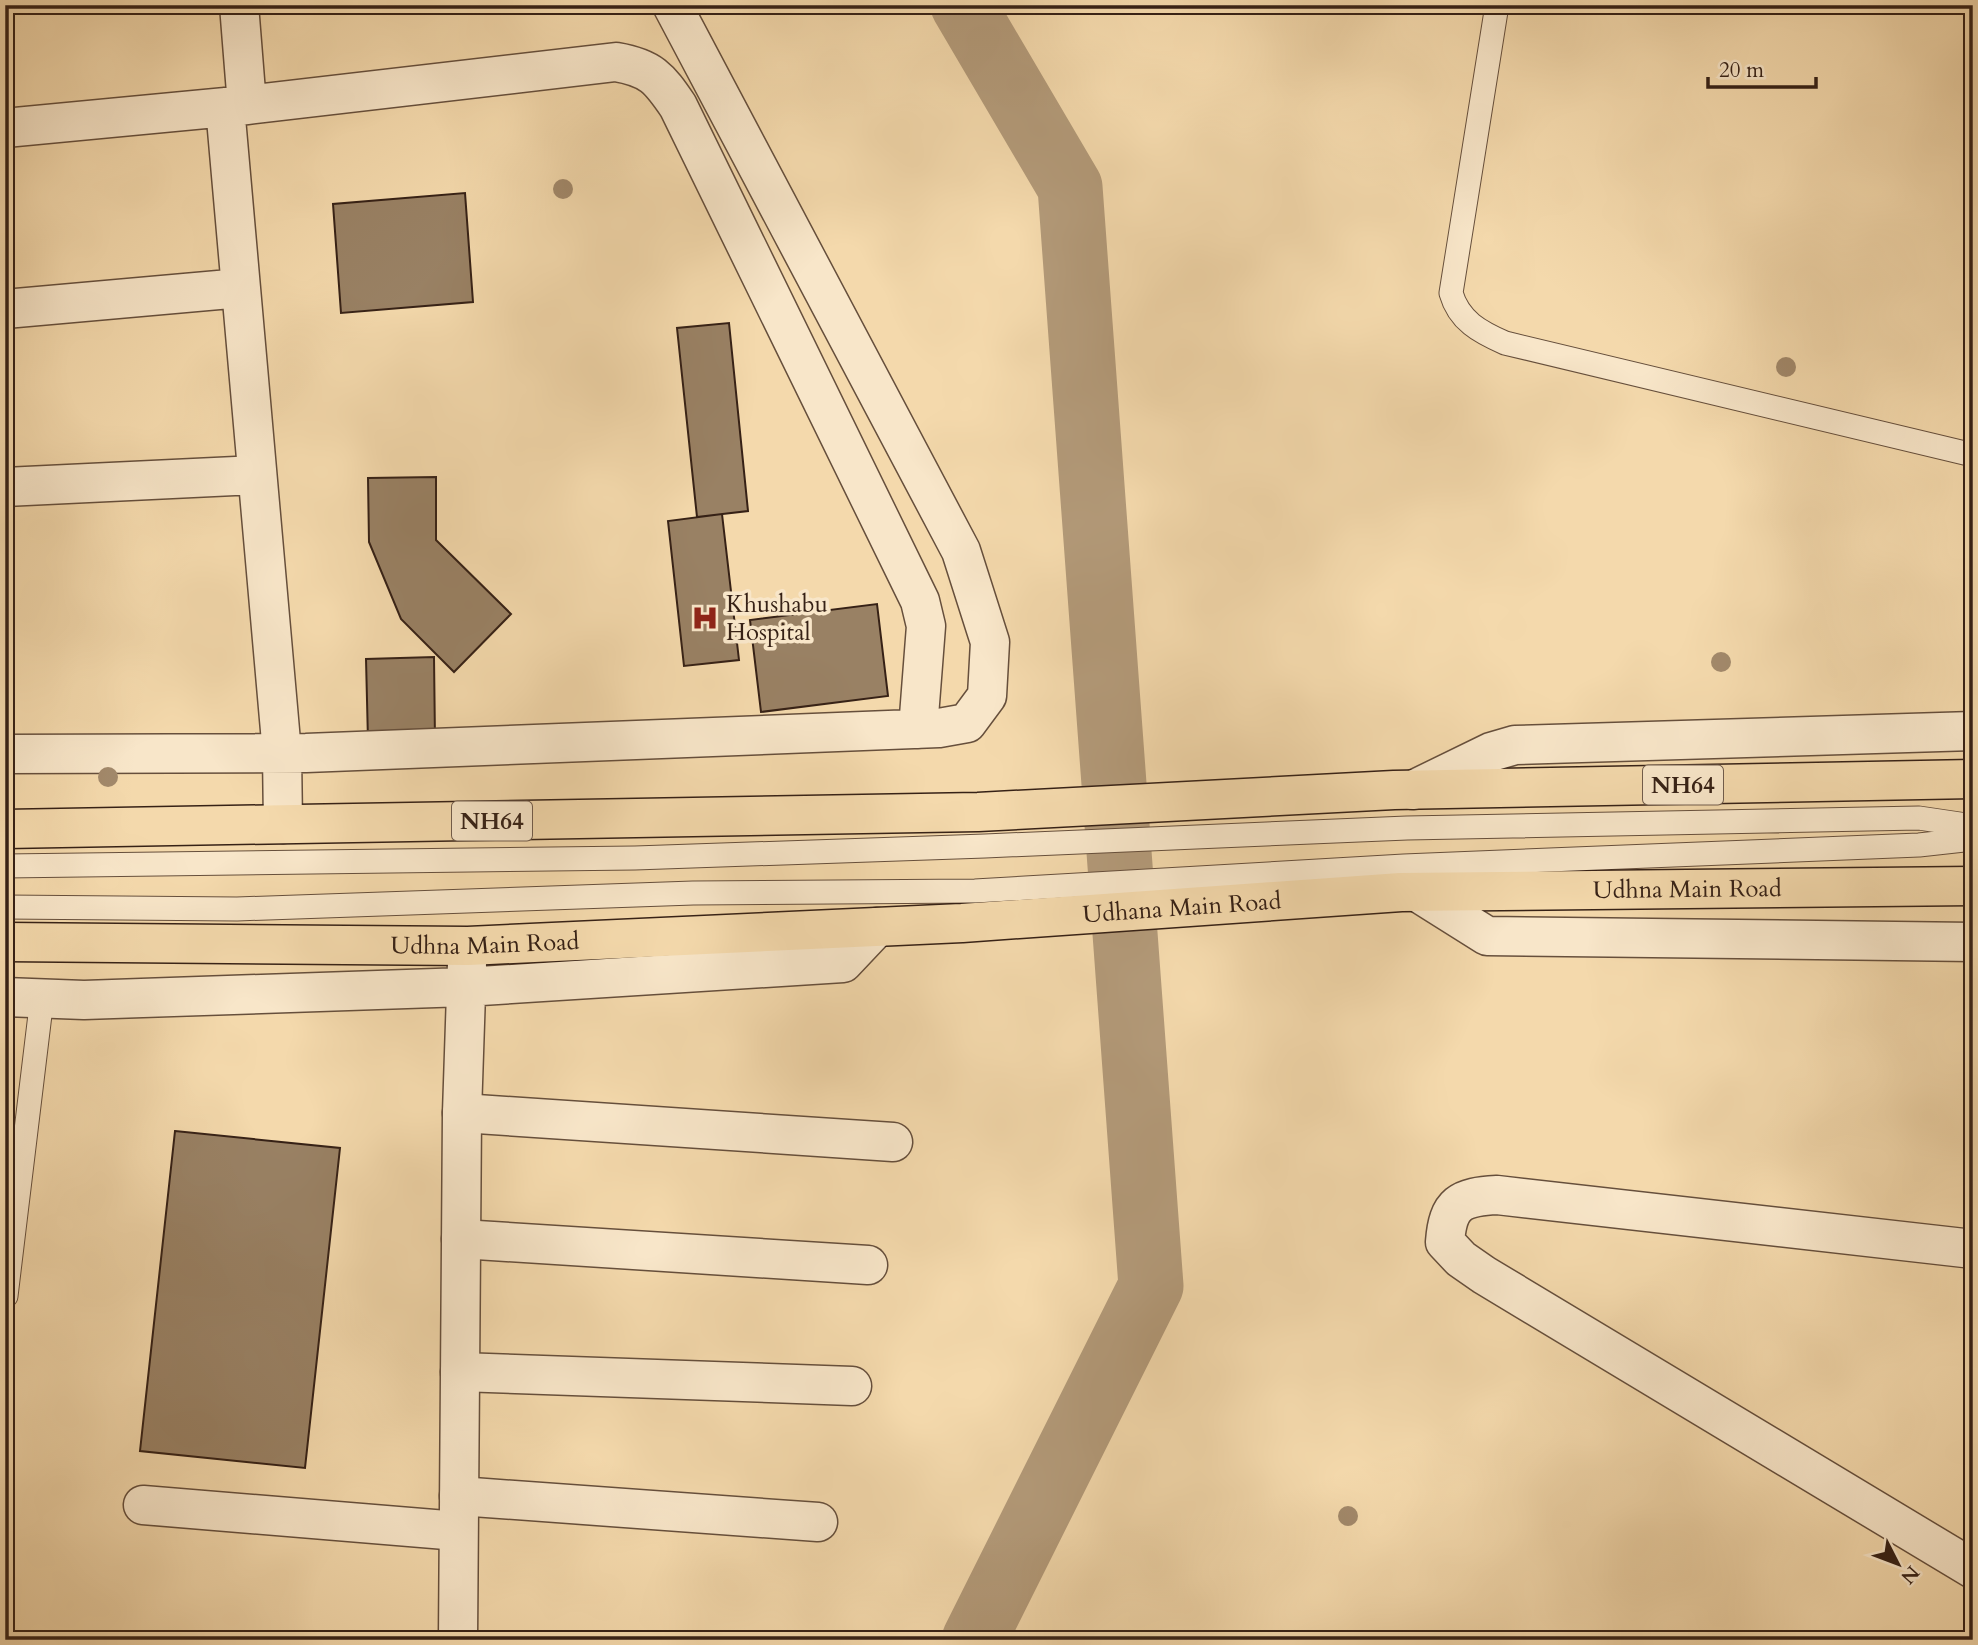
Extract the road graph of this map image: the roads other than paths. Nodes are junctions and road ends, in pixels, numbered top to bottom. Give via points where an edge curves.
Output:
1 (239, 5) edge
2 (672, 5) edge
3 (1497, 5) edge
4 (236, 106) junction
5 (5, 128) edge
6 (241, 288) junction
7 (5, 309) edge
8 (1973, 455) edge
9 (257, 475) junction
10 (5, 486) edge
11 (918, 729) junction
12 (1973, 731) edge
13 (282, 753) junction
14 (5, 754) edge
15 (1973, 779) edge
16 (1403, 790) junction
17 (283, 824) junction
18 (1973, 826) edge
19 (5, 829) edge
20 (982, 829) junction
21 (1973, 839) edge
22 (5, 866) edge
23 (1407, 883) junction
24 (1973, 886) edge
25 (5, 907) edge
26 (968, 907) junction
27 (877, 927) junction
28 (5, 942) edge
29 (1973, 942) edge
30 (468, 947) junction
31 (465, 987) junction
32 (24, 997) edge
33 (462, 1113) junction
34 (892, 1142) dead end
35 (461, 1239) junction
36 (1973, 1248) edge
37 (868, 1265) dead end
38 (6, 1296) edge
39 (460, 1372) junction
40 (852, 1386) dead end
41 (143, 1505) dead end
42 (459, 1513) junction
43 (818, 1522) dead end
44 (1973, 1570) edge
45 (458, 1640) edge

1 - 4 street
2 - 11 street via 961,551 990,642 988,696 967,723
3 - 8 lane via 1451,293 1455,308 1469,324 1505,343
4 - 5 street
4 - 6 street
4 - 11 street via 616,62 639,66 661,81 678,106 920,601 926,634
6 - 7 street
6 - 9 street
9 - 10 street
9 - 13 street
11 - 13 street
12 - 16 street via 1515,745
13 - 14 street
13 - 17 street
15 - 16 highway, NH64
16 - 20 highway, NH64
17 - 19 highway, NH64
17 - 20 highway, NH64
18 - 20 lane via 1919,818 1407,828
20 - 22 lane via 635,858
21 - 23 lane
23 - 24 highway, Udhna Main Road
23 - 26 highway, Udhana Main Road
23 - 29 street via 1487,936
25 - 26 lane via 237,909 693,893
26 - 27 highway, Udhna Main Road
27 - 30 highway, Udhna Main Road
27 - 31 street via 843,963
28 - 30 highway, Udhna Main Road
30 - 31 street
31 - 32 street via 98,1000
31 - 33 street
32 - 38 lane
33 - 34 street
33 - 35 street
35 - 37 street
35 - 39 street
36 - 44 street via 1497,1195 1458,1202 1447,1220 1445,1242 1483,1275
39 - 40 street
39 - 42 street
41 - 42 street
42 - 43 street
42 - 45 street

